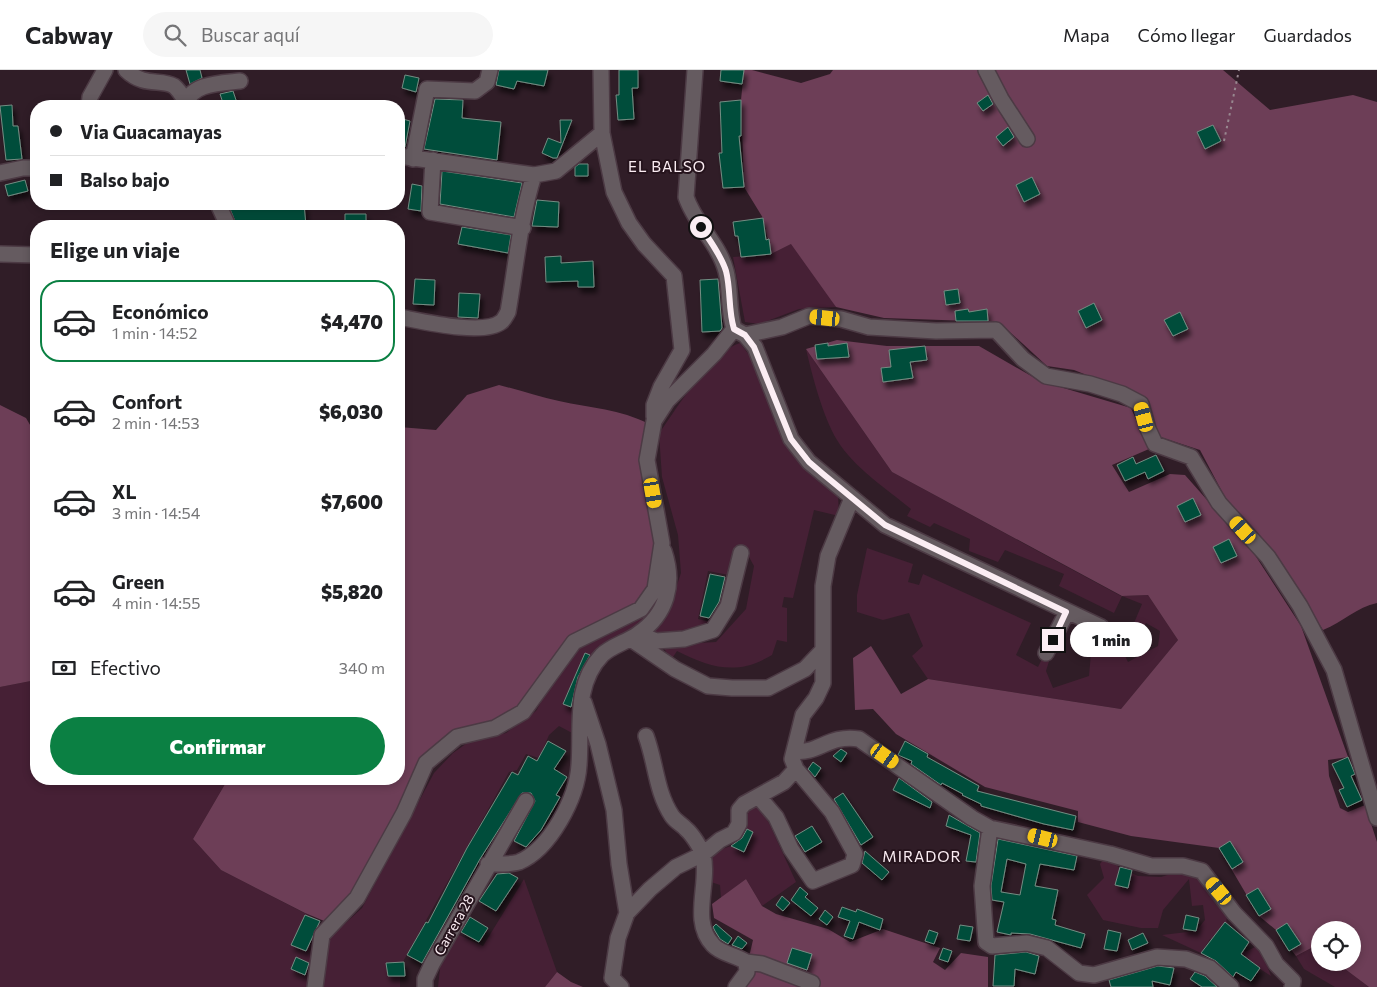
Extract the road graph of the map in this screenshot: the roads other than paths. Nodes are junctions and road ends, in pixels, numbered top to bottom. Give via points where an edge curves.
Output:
1 (105, 70) edge
2 (126, 70) edge
3 (490, 70) edge
4 (600, 70) edge
5 (695, 70) edge
6 (986, 70) edge
7 (240, 80) dead end
8 (90, 100) edge
9 (184, 100) edge
10 (188, 100) edge
11 (602, 132) junction
12 (1027, 139) dead end
13 (406, 157) edge
14 (433, 160) junction
15 (30, 168) edge
16 (0, 173) edge
17 (534, 175) junction
18 (523, 228) junction
19 (0, 254) edge
20 (30, 255) edge
21 (405, 318) edge
22 (739, 332) junction
23 (654, 421) junction
24 (852, 498) junction
25 (662, 543) junction
26 (741, 554) dead end
27 (1066, 612) junction
28 (1101, 627) dead end
29 (635, 636) junction
30 (823, 650) junction
31 (1046, 653) dead end
32 (582, 695) junction
33 (646, 736) dead end
34 (794, 751) junction
35 (796, 769) junction
36 (759, 798) junction
37 (526, 801) dead end
38 (1377, 818) edge
39 (990, 828) junction
40 (702, 854) junction
41 (488, 864) junction
42 (627, 913) junction
43 (746, 962) junction
44 (812, 983) dead end
45 (315, 987) edge
46 (425, 987) edge
47 (621, 987) edge
48 (736, 987) edge
49 (1231, 987) edge
50 (1292, 987) edge

1 - 8 street
2 - 9 street via 133,77 176,87
3 - 13 street via 487,82 475,91 426,89
4 - 11 street
5 - 22 street via 686,197 691,212 726,272 729,315
6 - 12 street
7 - 10 street via 206,86 192,93
11 - 17 street via 556,171
11 - 23 street via 614,192 629,223 674,276 682,350 661,387 654,405
13 - 14 street
14 - 17 street
14 - 18 street via 430,212
15 - 16 street
17 - 18 street via 523,209
18 - 21 street via 508,312 502,321 491,326 449,327
19 - 20 street
22 - 23 street via 667,402
22 - 24 street via 754,347 791,439 809,462
22 - 38 street via 782,328 808,316 841,319 869,327 996,330 1046,376 1090,384 1141,404 1155,444 1190,457 1219,503 1268,556 1300,606 1334,670
23 - 25 street via 647,460
24 - 27 street via 885,525
24 - 30 street via 828,556 822,586
25 - 29 street via 669,567 669,589 659,617
25 - 45 street via 655,589 640,609 574,642 523,712 495,728 457,737 426,763 404,813 357,898 322,935
26 - 29 street via 728,606 712,630 684,639 656,641
27 - 28 street
27 - 31 street
29 - 30 street via 675,669 708,686 732,688 768,688 805,669
29 - 32 street via 602,655
30 - 34 street via 823,682 803,715
32 - 41 street via 579,767 560,821 542,846 518,862
32 - 42 street via 614,810
33 - 40 street via 657,781 672,817 687,830
34 - 35 street via 792,759
34 - 39 street via 805,753 845,737 859,739
35 - 36 street via 784,782
35 - 36 street via 832,812 855,854 852,865 813,881 791,849 776,817
36 - 40 street via 744,804 739,810 739,824 734,833
37 - 41 street, Carrera 28
39 - 49 street via 982,886 986,942 992,946 1027,943 1047,948 1079,972 1094,975 1157,958 1186,960 1210,968
39 - 50 street via 1151,866 1183,866 1202,871 1234,913 1266,946 1276,964 1293,981
40 - 42 street via 676,867
40 - 43 street via 702,919 707,936 719,950
41 - 46 street, Carrera 28 via 425,979
42 - 47 street via 612,970 612,978
43 - 44 street via 762,964
43 - 48 street via 747,972

